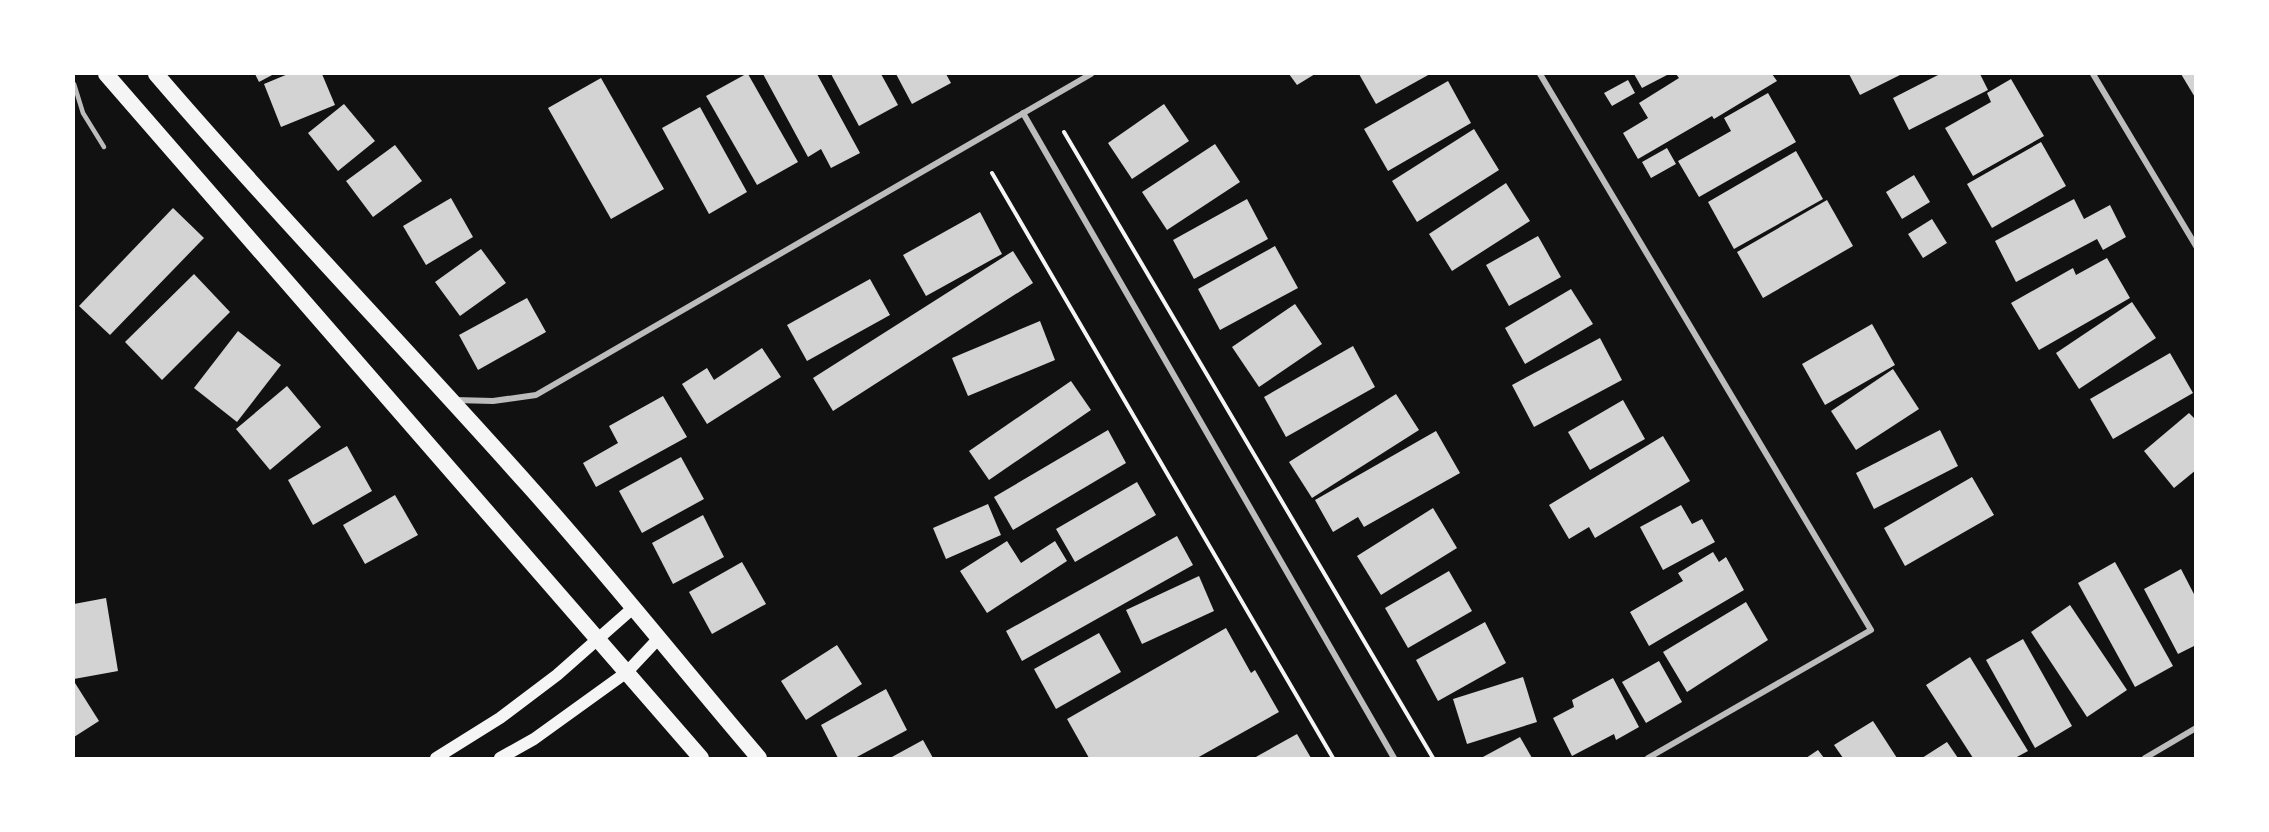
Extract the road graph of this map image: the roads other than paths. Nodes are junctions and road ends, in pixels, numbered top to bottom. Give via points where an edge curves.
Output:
1 (106, 74) edge
2 (156, 74) edge
3 (1091, 74) edge
4 (1540, 74) edge
5 (2093, 74) edge
6 (74, 84) edge
7 (1023, 113) junction
8 (104, 147) dead end
9 (2196, 246) edge
10 (451, 400) junction
11 (633, 608) junction
12 (597, 639) junction
13 (658, 639) junction
14 (627, 672) junction
15 (2196, 728) edge
16 (436, 759) edge
17 (500, 759) edge
18 (701, 759) edge
19 (759, 759) edge
20 (1394, 759) edge
21 (1648, 759) edge
22 (2145, 759) edge

1 - 12 highway
2 - 10 highway
3 - 7 street
4 - 21 street via 1871,630
5 - 9 street
6 - 8 lane via 83,113
7 - 10 street via 536,395
7 - 20 street
10 - 11 highway
11 - 12 main road
11 - 13 highway
12 - 14 highway
12 - 16 main road via 500,718
13 - 14 main road
13 - 19 highway
14 - 17 main road
14 - 18 highway
15 - 22 street

